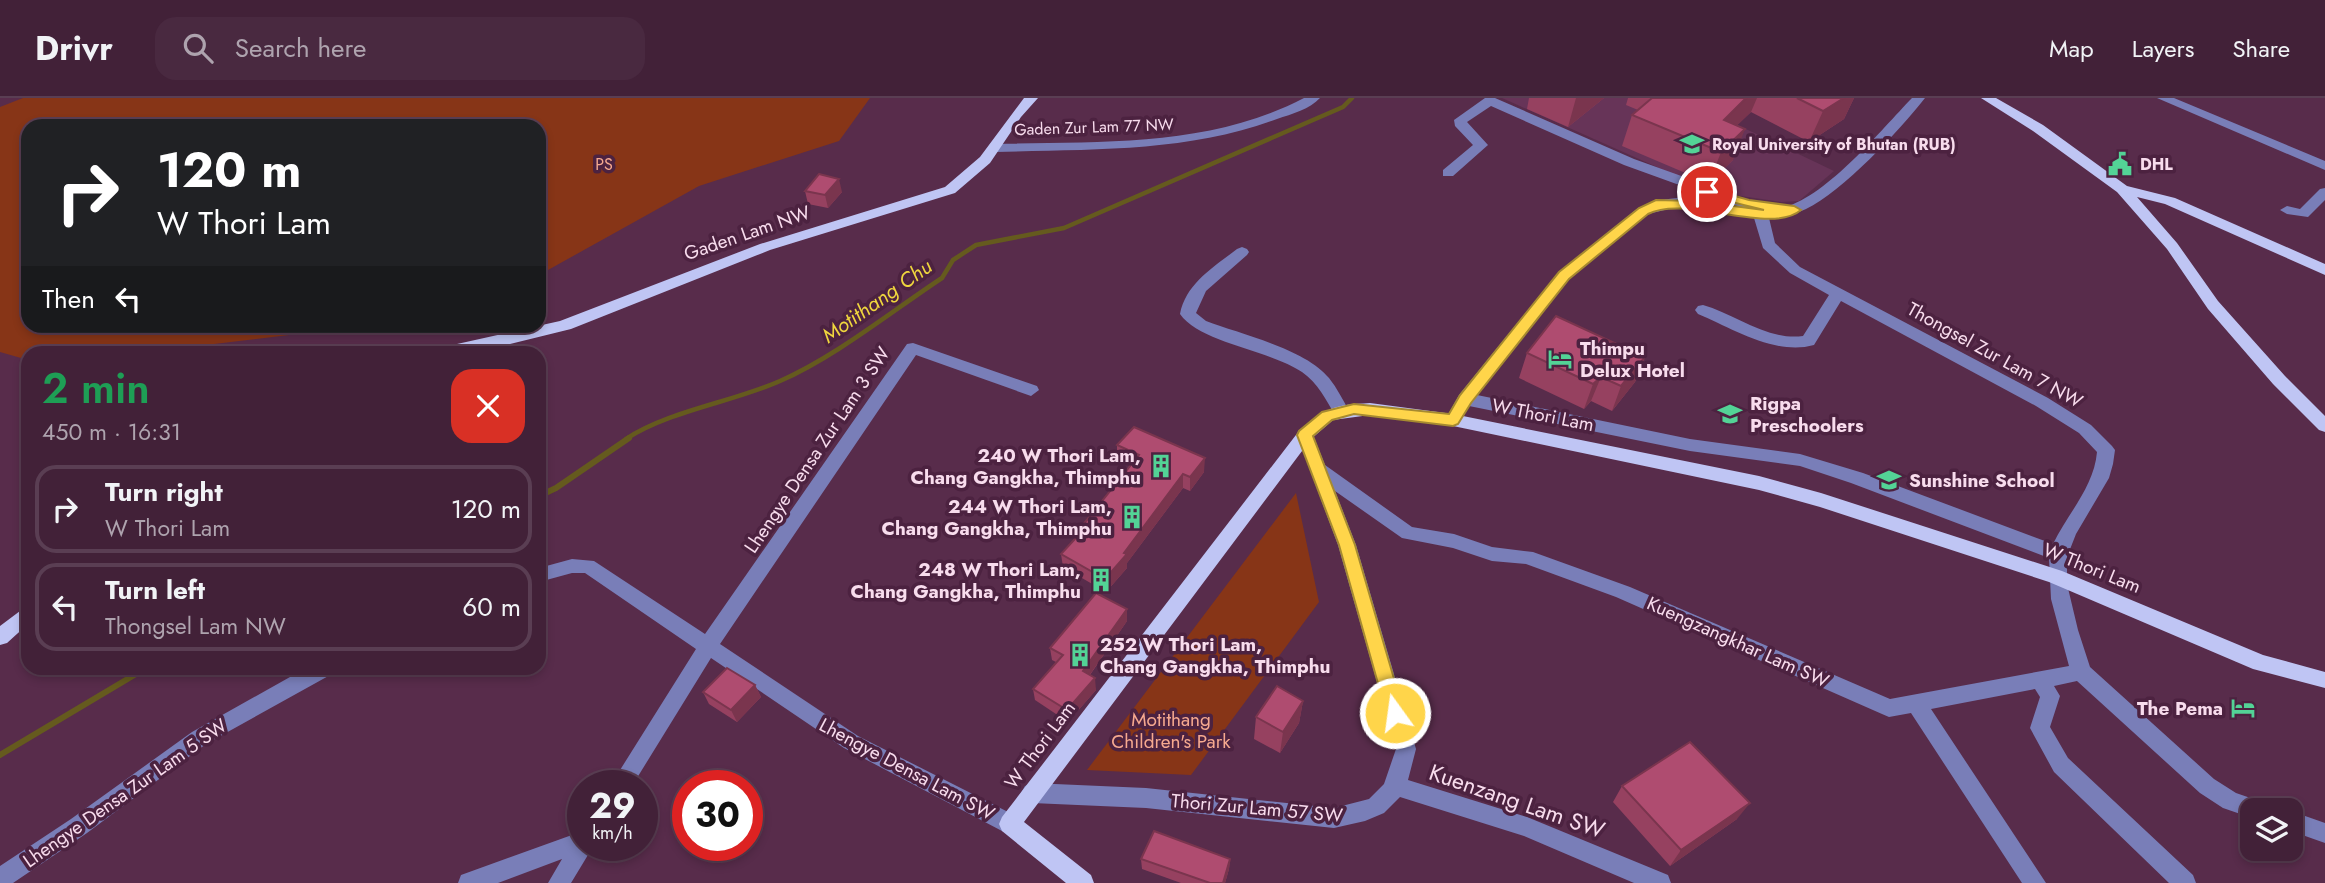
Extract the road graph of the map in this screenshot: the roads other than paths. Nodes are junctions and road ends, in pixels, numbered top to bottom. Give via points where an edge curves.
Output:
1 (1032, 98) edge
2 (1314, 98) edge
3 (1919, 98) edge
4 (1987, 98) edge
5 (2163, 98) edge
6 (995, 148) junction
7 (2325, 166) edge
8 (1448, 173) dead end
9 (2122, 190) junction
10 (2325, 192) edge
11 (1794, 210) junction
12 (2287, 210) dead end
13 (1761, 215) junction
14 (1242, 252) dead end
15 (2325, 270) edge
16 (1836, 295) junction
17 (1703, 310) dead end
18 (546, 330) edge
19 (536, 333) edge
20 (479, 346) edge
21 (1031, 390) dead end
22 (1465, 399) junction
23 (1341, 411) junction
24 (1453, 420) junction
25 (2325, 426) edge
26 (1305, 435) junction
27 (1318, 469) junction
28 (2059, 554) junction
29 (546, 573) edge
30 (2056, 576) junction
31 (21, 618) edge
32 (0, 637) edge
33 (708, 646) junction
34 (2081, 672) junction
35 (312, 675) edge
36 (2039, 679) junction
37 (2325, 680) edge
38 (1915, 702) junction
39 (630, 770) edge
40 (1395, 786) junction
41 (1032, 793) junction
42 (2240, 804) edge
43 (1010, 824) junction
44 (2303, 825) edge
45 (2325, 833) edge
46 (567, 849) edge
47 (572, 861) edge
48 (0, 879) edge
49 (469, 883) edge
50 (559, 883) edge
51 (1083, 883) edge
52 (1660, 883) edge
53 (2035, 883) edge
54 (2185, 883) edge

1 - 6 main road, Gaden Lam NW via 1022,105
2 - 6 street, Gaden Zur Lam 77 NW via 1191,140
3 - 11 street via 1859,159 1810,202
4 - 9 main road via 2038,128
5 - 7 street
6 - 18 main road, Gaden Lam NW via 966,181 930,198 765,247
8 - 11 street via 1481,145 1461,120 1490,101 1707,192
9 - 15 main road via 2170,201
9 - 25 main road via 2172,246 2213,305
10 - 12 street via 2303,214
11 - 13 street
13 - 16 street, Thongsel Zur Lam 7 NW via 1777,256
13 - 22 street via 1672,203 1643,211 1564,275
14 - 23 street via 1196,292 1189,301 1188,314 1200,325 1308,368 1323,381
16 - 17 street via 1808,341 1800,344
16 - 28 street, Thongsel Zur Lam 7 NW via 2042,401 2099,440 2107,460
19 - 20 main road, Gaden Lam NW
21 - 33 street, Lhengye Densa Zur Lam 3 SW via 913,348
22 - 24 street
22 - 28 street via 1690,446 1800,460
23 - 24 main road, W Thori Lam via 1370,409
23 - 26 main road, W Thori Lam via 1327,416
24 - 30 main road, W Thori Lam via 1759,482
26 - 27 street, Thori Zur Lam 57 SW
26 - 41 main road, W Thori Lam
27 - 38 street, Kuengzangkhar Lam SW via 1408,533 1527,558 1623,592 1889,708
27 - 40 street, Thori Zur Lam 57 SW via 1347,545 1406,749
28 - 30 street, Thongsel Zur Lam 7 NW
29 - 33 street via 588,566
30 - 34 street
30 - 37 main road, W Thori Lam via 2260,663
31 - 32 main road
33 - 39 street
33 - 43 street, Lhengye Densa Lam SW via 851,742
34 - 36 street, Kuengzangkhar Lam SW
34 - 42 street via 2207,786
35 - 48 street, Lhengye Densa Zur Lam 5 SW via 199,738
36 - 38 street, Kuengzangkhar Lam SW
36 - 54 street via 2050,696 2040,728 2062,765
38 - 53 street
40 - 41 street, Thori Zur Lam 57 SW via 1388,800 1361,814 1334,818
40 - 52 street, Kuenzang Lam SW via 1527,827
41 - 43 main road, W Thori Lam
43 - 51 main road
44 - 45 street
46 - 49 street
47 - 50 street

